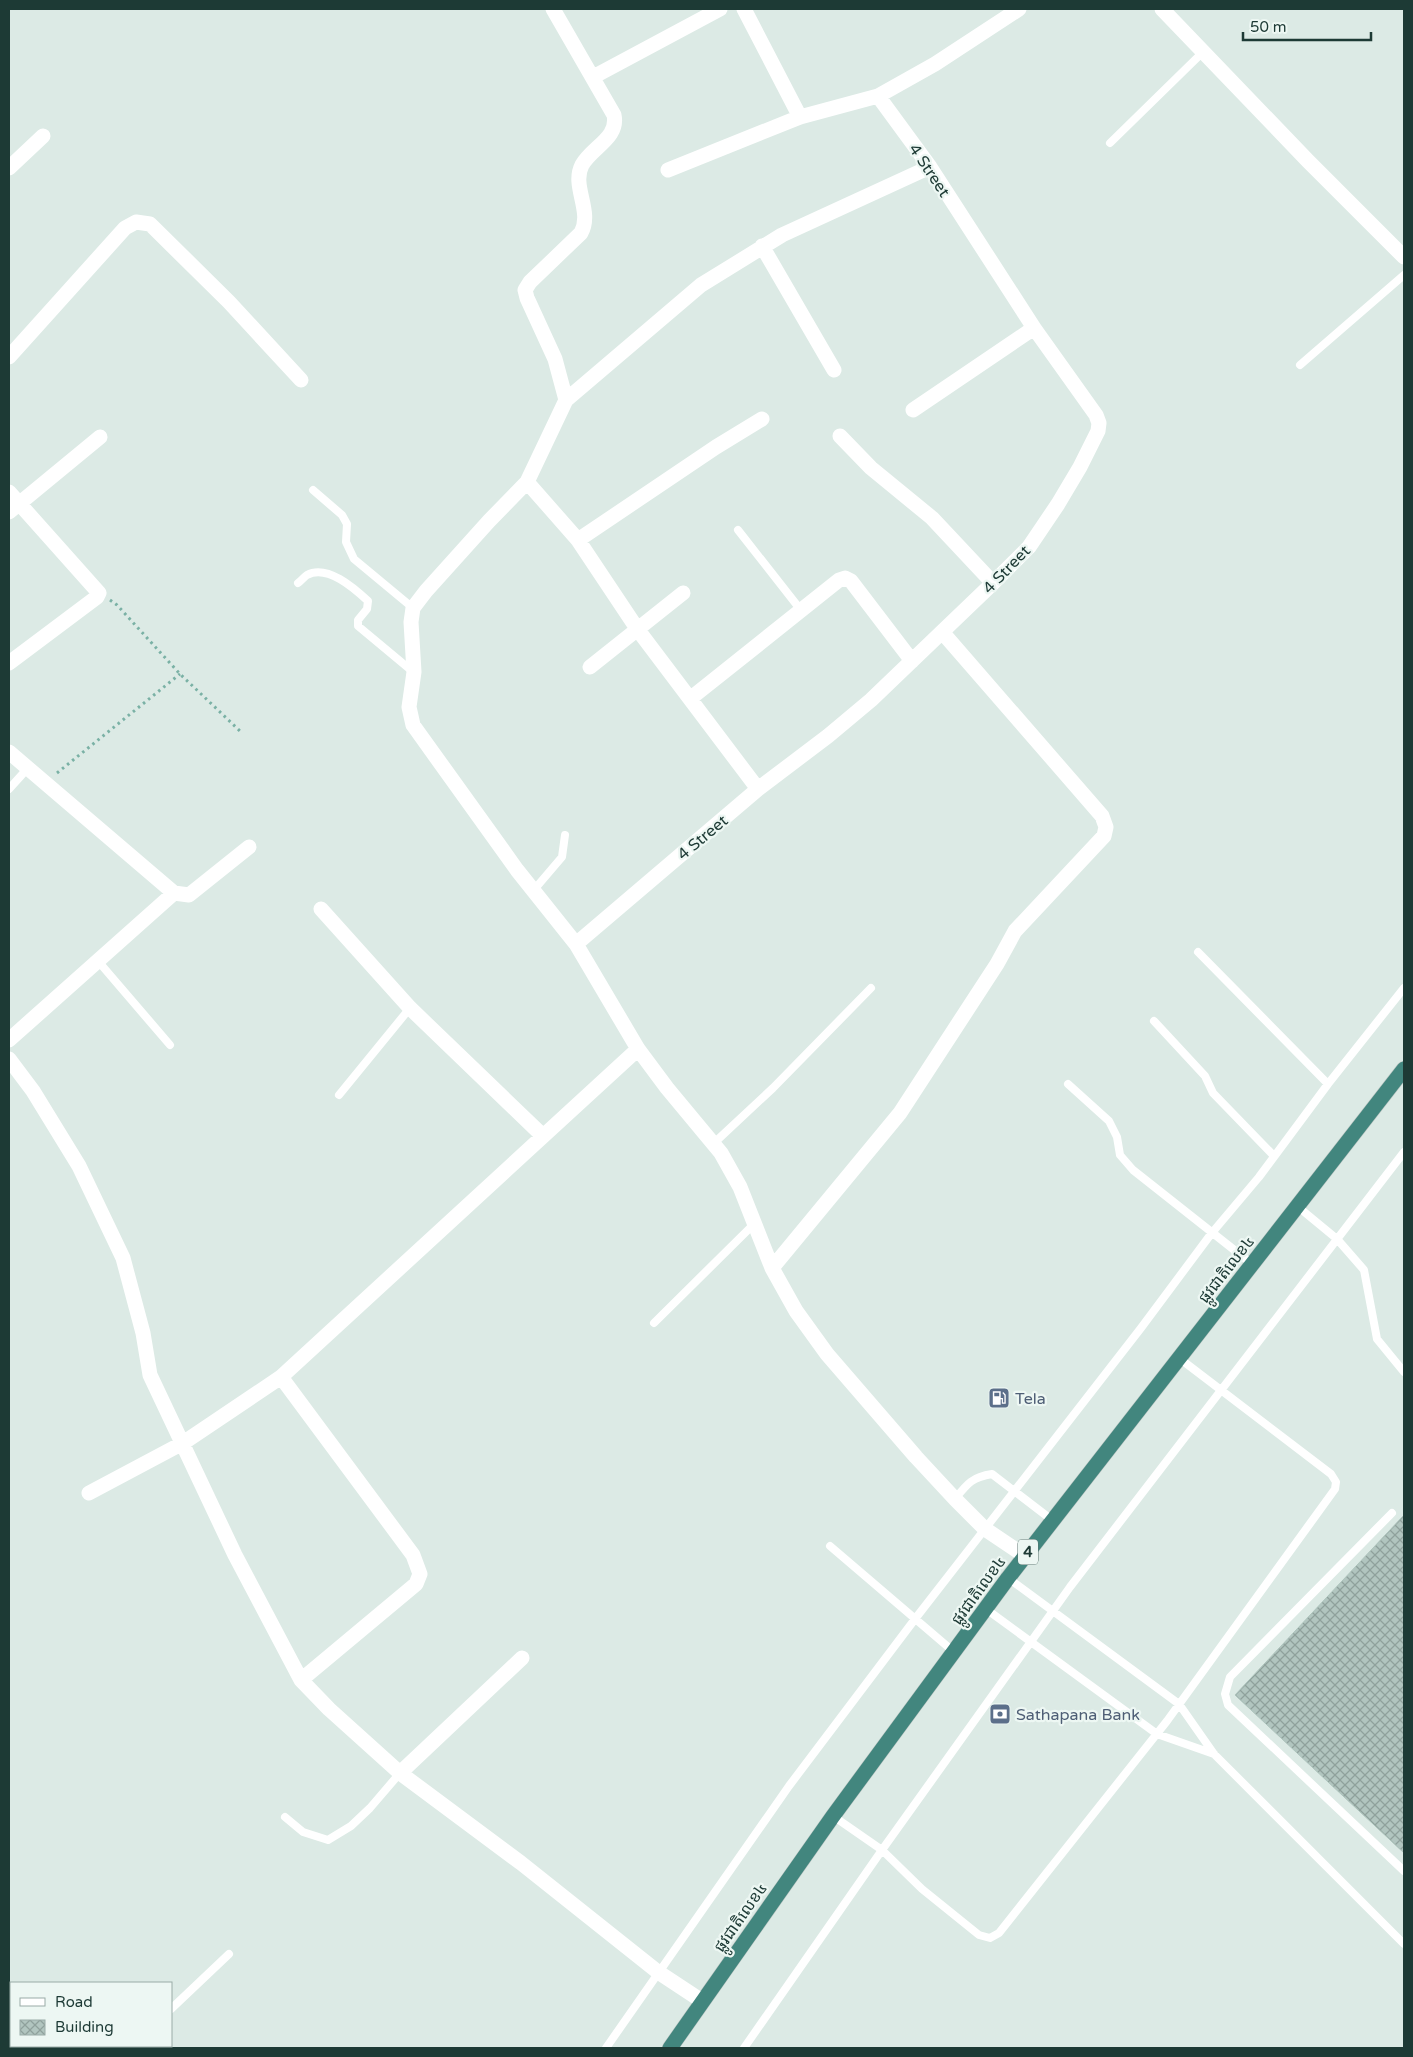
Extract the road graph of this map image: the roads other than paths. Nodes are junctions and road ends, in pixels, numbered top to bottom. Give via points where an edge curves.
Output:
1 (553, 9) edge
2 (720, 9) edge
3 (744, 9) edge
4 (1019, 9) edge
5 (1162, 9) edge
6 (1203, 52) junction
7 (593, 77) junction
8 (878, 96) junction
9 (800, 117) junction
10 (43, 136) dead end
11 (1110, 142) dead end
12 (930, 167) junction
13 (9, 168) edge
14 (668, 170) dead end
15 (762, 246) junction
16 (1404, 257) edge
17 (1404, 275) edge
18 (1034, 328) junction
19 (9, 357) edge
20 (1300, 364) dead end
21 (834, 370) dead end
22 (301, 380) dead end
23 (566, 400) junction
24 (913, 410) dead end
25 (762, 419) dead end
26 (840, 436) dead end
27 (100, 437) dead end
28 (527, 482) junction
29 (313, 490) dead end
30 (9, 492) edge
31 (14, 508) edge
32 (738, 530) dead end
33 (578, 540) junction
34 (994, 582) junction
35 (298, 583) dead end
36 (683, 592) dead end
37 (414, 608) junction
38 (800, 609) junction
39 (638, 630) junction
40 (943, 633) junction
41 (912, 661) junction
42 (9, 663) edge
43 (590, 667) dead end
44 (414, 672) junction
45 (691, 698) junction
46 (9, 752) edge
47 (28, 768) junction
48 (9, 789) edge
49 (758, 789) junction
50 (565, 835) dead end
51 (249, 847) dead end
52 (533, 891) junction
53 (174, 893) junction
54 (321, 910) dead end
55 (576, 944) junction
56 (1198, 952) dead end
57 (98, 961) junction
58 (871, 988) dead end
59 (1404, 988) edge
60 (410, 1008) junction
61 (1154, 1021) dead end
62 (9, 1040) edge
63 (170, 1045) dead end
64 (638, 1049) junction
65 (9, 1059) edge
66 (1404, 1069) edge
67 (1068, 1084) dead end
68 (1328, 1084) junction
69 (339, 1095) dead end
70 (544, 1136) junction
71 (713, 1144) junction
72 (1404, 1152) edge
73 (1274, 1156) junction
74 (1297, 1206) junction
75 (755, 1223) junction
76 (1212, 1234) junction
77 (1337, 1239) junction
78 (1252, 1264) junction
79 (772, 1268) junction
80 (654, 1323) dead end
81 (1179, 1358) junction
82 (1404, 1372) edge
83 (281, 1377) junction
84 (1222, 1389) junction
85 (183, 1443) junction
86 (1015, 1490) junction
87 (89, 1493) dead end
88 (955, 1499) junction
89 (1392, 1513) dead end
90 (1052, 1520) junction
91 (985, 1528) junction
92 (830, 1546) dead end
93 (1025, 1556) junction
94 (1008, 1578) junction
95 (986, 1609) junction
96 (1054, 1610) junction
97 (915, 1619) junction
98 (1032, 1642) junction
99 (954, 1652) junction
100 (522, 1658) dead end
101 (301, 1680) junction
102 (1179, 1704) junction
103 (1157, 1734) junction
104 (1214, 1754) junction
105 (400, 1773) junction
106 (833, 1816) junction
107 (285, 1817) dead end
108 (882, 1850) junction
109 (1404, 1871) edge
110 (1403, 1939) edge
111 (229, 1954) dead end
112 (658, 1972) junction
113 (702, 2001) junction
114 (172, 2008) edge
115 (606, 2048) edge
116 (670, 2048) edge
117 (744, 2048) edge

1 - 7 street
2 - 7 street
3 - 9 street
4 - 8 street via 935,64
5 - 6 street
6 - 11 lane
6 - 16 street
7 - 23 street via 616,124 582,165 579,185 586,224 525,290 555,359
8 - 9 street
8 - 12 street, 4 Street
9 - 14 street
10 - 13 street
12 - 15 street
12 - 18 street, 4 Street
15 - 21 street
15 - 23 street via 701,285
17 - 20 lane
18 - 24 street
18 - 34 street, 4 Street via 1096,415 1098,431 1080,467 1029,547
19 - 22 street via 125,228 136,222 150,224 171,244
23 - 28 street
25 - 33 street
26 - 34 street via 871,468 932,518
27 - 31 street
28 - 33 street
28 - 37 street via 476,535
29 - 37 lane via 342,515 347,524 346,542 354,559
30 - 31 street
31 - 42 street via 99,594
32 - 38 lane
33 - 39 street
34 - 40 street, 4 Street
35 - 44 lane via 308,574 338,577 368,601 358,626
36 - 39 street
37 - 44 street via 411,622
38 - 41 street via 845,578 851,581
38 - 45 street
39 - 43 street
39 - 45 street
40 - 41 street, 4 Street
40 - 79 street via 1102,816 1106,827 1104,836 1015,931 900,1113
41 - 49 street, 4 Street via 850,718
44 - 52 street via 409,707 413,725
45 - 49 street
46 - 47 street
47 - 48 lane
47 - 53 street
49 - 55 street, 4 Street
50 - 52 lane via 562,857
51 - 53 street via 189,895
52 - 55 street
53 - 57 street
54 - 60 street
55 - 64 street
56 - 68 lane
57 - 62 street
57 - 63 lane
58 - 71 lane
59 - 68 lane
60 - 69 lane
60 - 70 street
61 - 73 lane via 1205,1076 1213,1093
64 - 70 street
64 - 71 street
65 - 85 street via 33,1091 79,1166 123,1258 150,1374
66 - 74 highway, ផ្លូវជាតិលេខ៤ / 4
67 - 76 lane via 1109,1121 1120,1155 1133,1170
68 - 73 lane
70 - 83 street
71 - 75 street via 740,1187
72 - 77 lane
73 - 76 lane
74 - 77 lane
74 - 78 highway, ផ្លូវជាតិលេខ៤ / 4
75 - 79 street
75 - 80 lane
76 - 78 lane
76 - 86 lane
77 - 82 lane via 1364,1270 1377,1339
77 - 84 lane
78 - 81 highway, ផ្លូវជាតិលេខ៤ / 4
79 - 88 street via 796,1311 827,1354
81 - 84 lane
81 - 90 highway, ផ្លូវជាតិលេខ៤ / 4
83 - 85 street
83 - 101 street via 413,1555 420,1574 416,1584
84 - 96 lane
84 - 102 lane via 1332,1474 1336,1482 1335,1489
85 - 87 street
85 - 101 street via 235,1555
86 - 88 lane via 992,1474 978,1476
86 - 90 lane
86 - 91 lane
88 - 91 street
89 - 109 lane via 1230,1677 1225,1694 1228,1705
90 - 93 highway, ផ្លូវជាតិលេខ៤ / 4
91 - 93 street
91 - 97 lane
92 - 97 lane
93 - 94 highway, ផ្លូវជាតិលេខ៤ / 4
94 - 95 highway, ផ្លូវជាតិលេខ៤ / 4
94 - 96 lane
95 - 98 lane
95 - 99 highway, ផ្លូវជាតិលេខ៤ / 4
96 - 98 lane
96 - 102 lane
97 - 99 lane
97 - 112 lane via 789,1786
98 - 103 lane
98 - 108 lane
99 - 106 highway, ផ្លូវជាតិលេខ៤ / 4
100 - 105 street
101 - 105 street
102 - 103 lane
102 - 104 lane
103 - 104 lane
103 - 108 lane via 999,1933 990,1938 978,1935 922,1889
104 - 110 lane
105 - 107 lane via 351,1826 328,1840 303,1832
105 - 112 street via 521,1863
106 - 108 lane
106 - 113 highway, ផ្លូវជាតិលេខ៤ / 4
108 - 117 lane
111 - 114 lane
112 - 113 street
112 - 115 lane
113 - 116 highway, ផ្លូវជាតិលេខ៤ / 4

